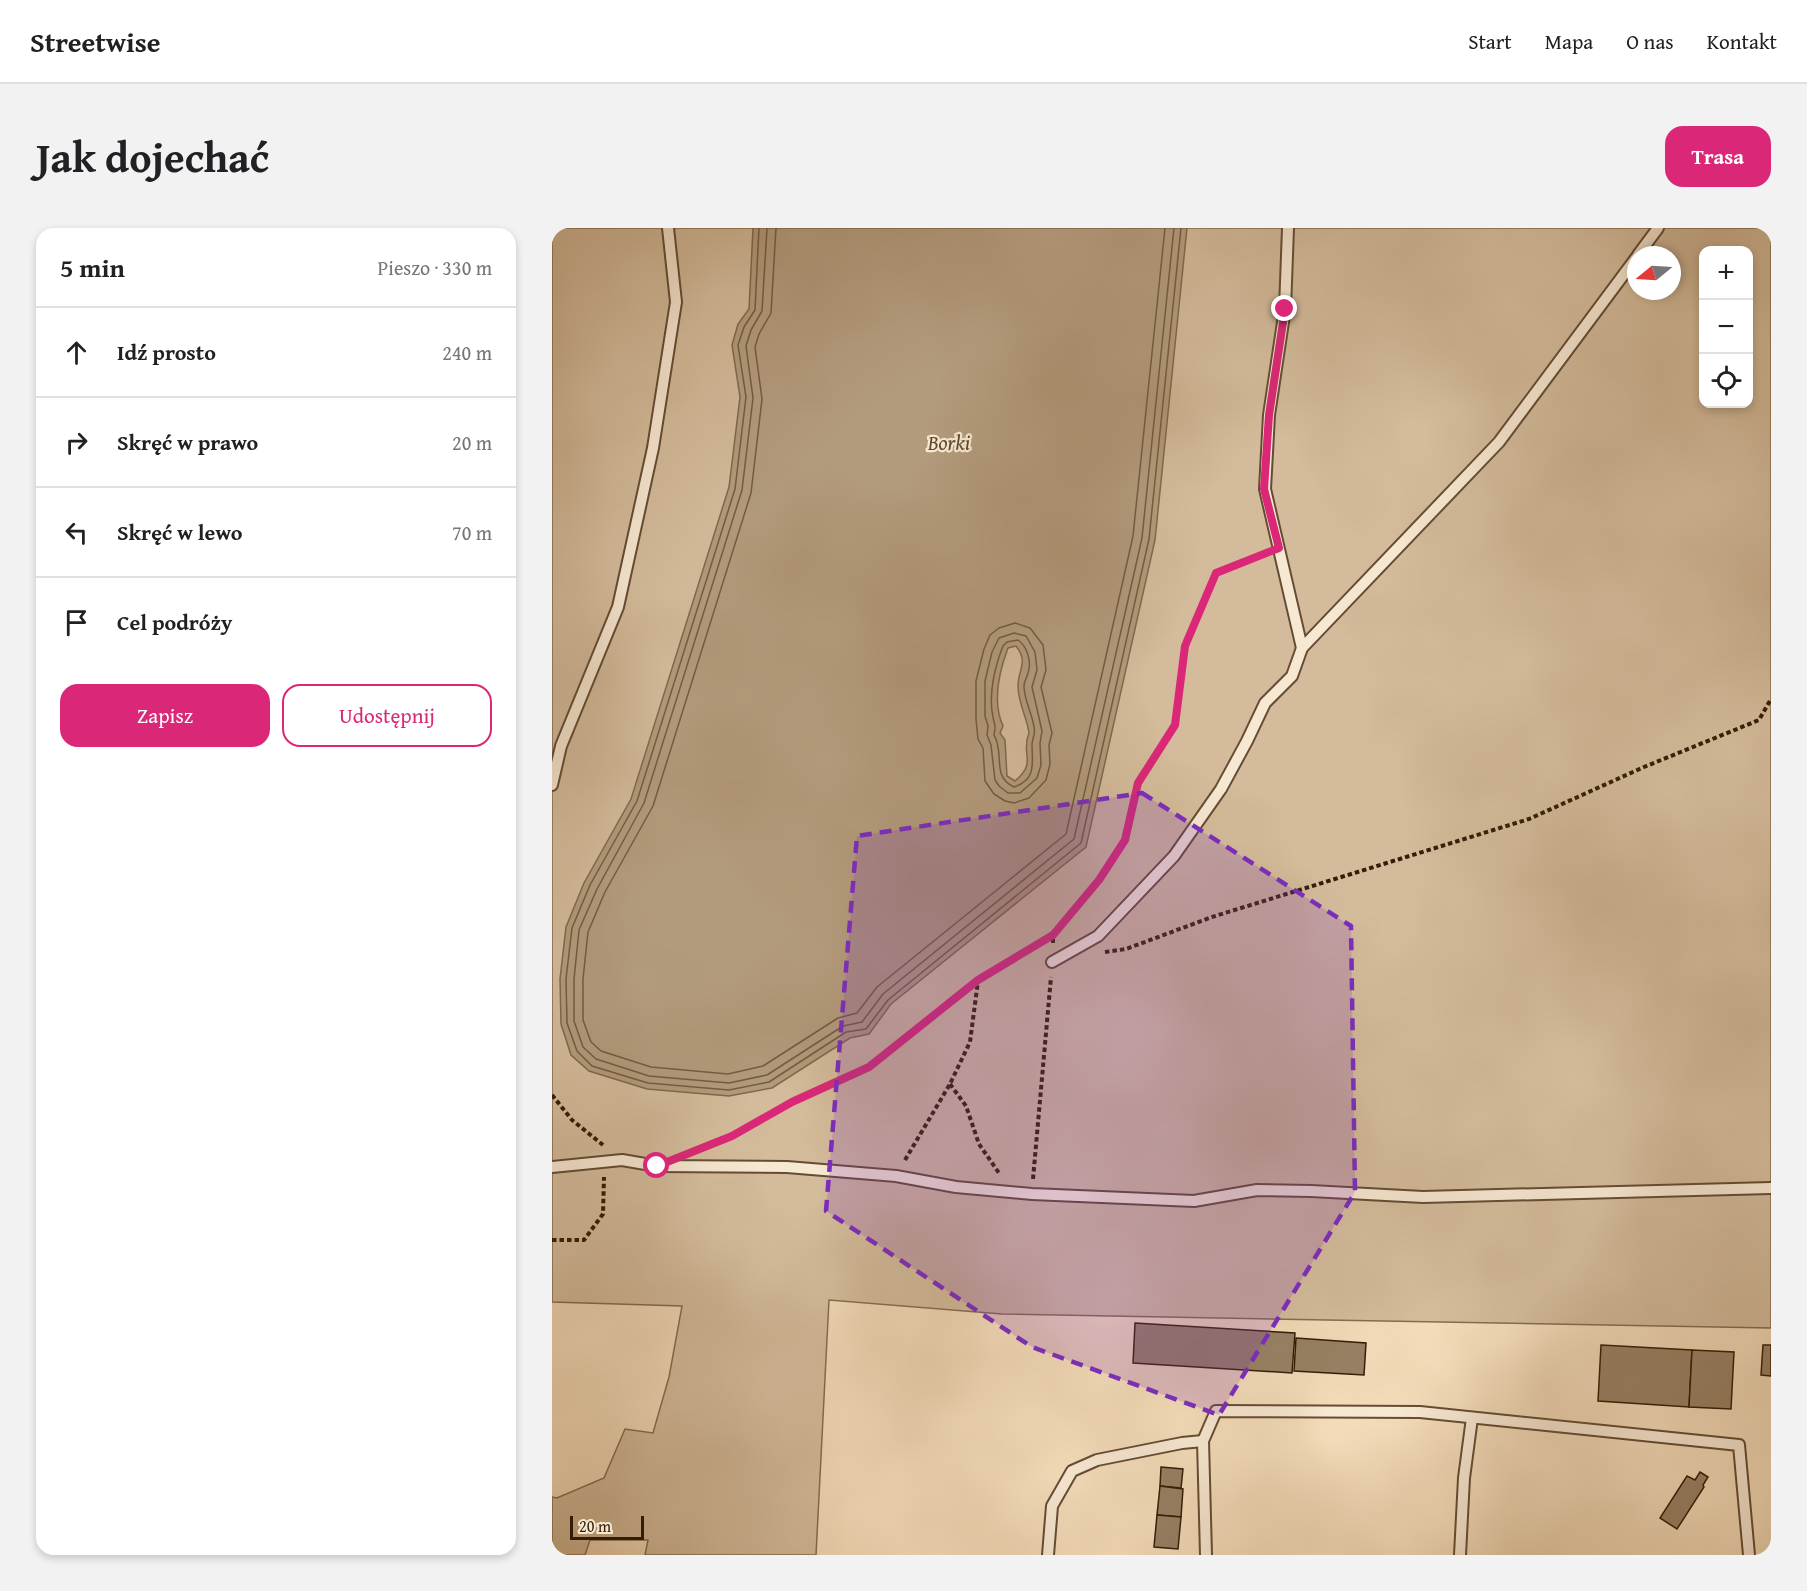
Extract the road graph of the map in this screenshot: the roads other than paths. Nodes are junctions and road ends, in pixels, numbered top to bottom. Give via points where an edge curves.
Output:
1 (668, 228) edge
2 (1288, 228) edge
3 (1658, 228) edge
4 (1644, 246) edge
5 (1627, 269) edge
6 (1302, 648) junction
7 (552, 785) edge
8 (1052, 962) road end
9 (552, 1167) edge
10 (1771, 1188) edge
11 (1472, 1418) junction
12 (1203, 1441) junction
13 (1048, 1555) edge
14 (1206, 1555) edge
15 (1460, 1555) edge
16 (1749, 1555) edge

1 - 7 lane via 676,302 653,448 618,607 561,746
2 - 6 lane via 1285,309 1269,415 1264,489
3 - 4 lane
5 - 6 lane via 1499,442
6 - 8 lane via 1292,676 1265,703 1221,789 1174,856 1098,936
9 - 10 lane via 622,1160 657,1166 787,1167 896,1176 956,1188 1194,1201 1257,1190 1423,1197
11 - 12 lane via 1420,1412 1216,1411
11 - 15 lane
11 - 16 lane via 1739,1445
12 - 13 lane via 1097,1460 1072,1471 1052,1506
12 - 14 lane

